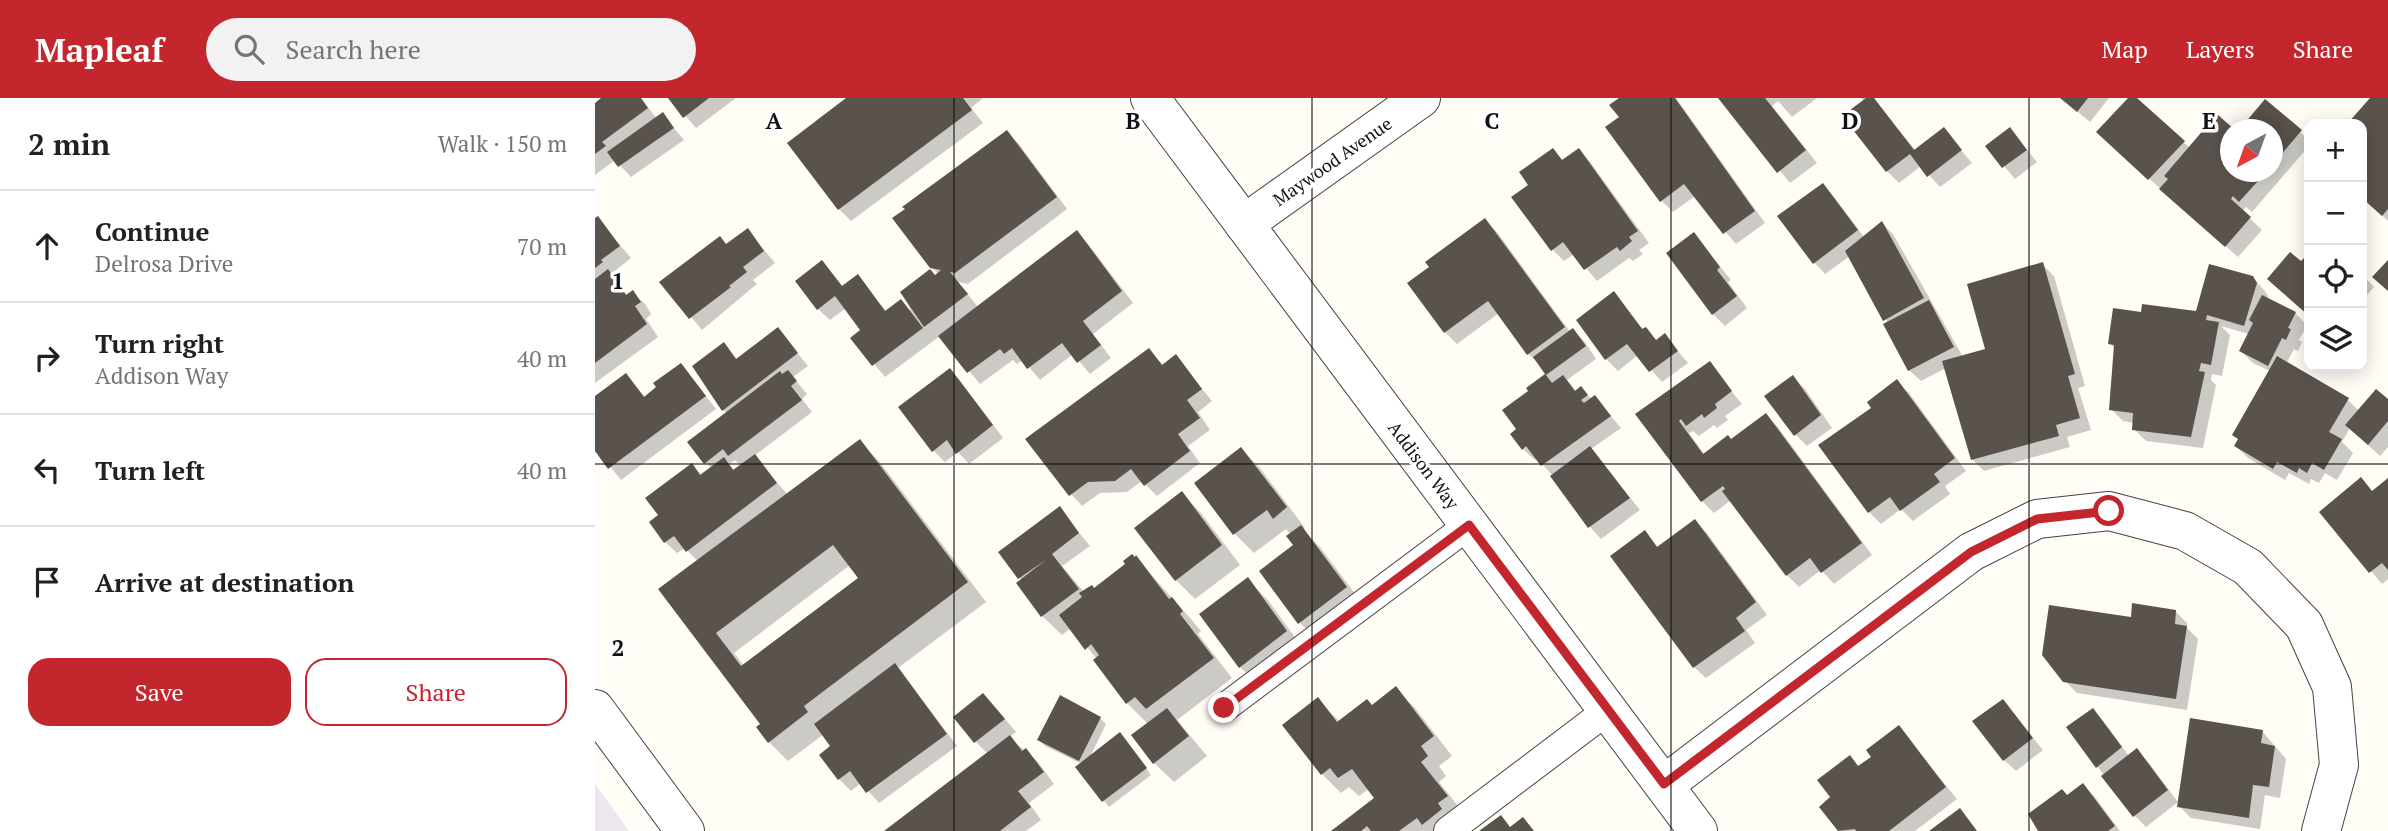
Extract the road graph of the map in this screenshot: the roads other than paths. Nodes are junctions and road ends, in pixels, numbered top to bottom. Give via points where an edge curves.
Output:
1 (1150, 98) edge
2 (1421, 98) edge
3 (1244, 224) junction
4 (1469, 525) junction
5 (1224, 708) dead end
6 (595, 709) edge
7 (1608, 710) junction
8 (1664, 784) junction
9 (685, 831) edge
10 (1448, 831) edge
11 (1697, 831) edge
12 (2321, 831) edge

1 - 3 street, Addison Way
2 - 3 street, Maywood Avenue
3 - 4 street, Addison Way
4 - 5 lane
4 - 7 street, Addison Way
6 - 9 street
7 - 8 street, Addison Way
7 - 10 lane
8 - 11 street, Addison Way
8 - 12 street via 1971,552 2037,519 2109,511 2185,531 2248,567 2304,625 2332,687 2339,765

